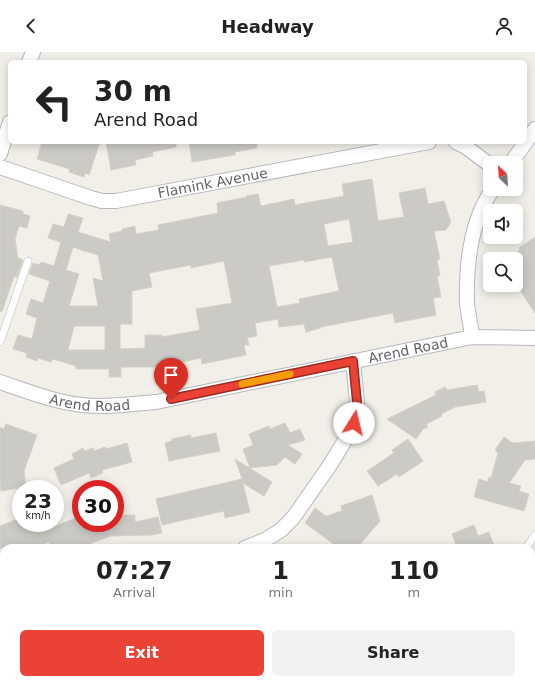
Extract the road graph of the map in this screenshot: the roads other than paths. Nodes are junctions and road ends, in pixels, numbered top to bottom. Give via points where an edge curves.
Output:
1 (8, 128) edge
2 (535, 129) edge
3 (527, 140) edge
4 (418, 144) edge
5 (460, 144) edge
6 (524, 144) edge
7 (0, 154) edge
8 (516, 156) edge
9 (483, 160) edge
10 (0, 167) edge
11 (489, 196) edge
12 (28, 261) dead end
13 (472, 337) junction
14 (535, 338) edge
15 (0, 342) edge
16 (353, 361) junction
17 (0, 382) edge
18 (535, 535) edge
19 (255, 544) edge
20 (529, 544) edge

1 - 7 street
2 - 3 street
4 - 10 street, Flamink Avenue via 116,201 91,198
5 - 9 street
6 - 8 street
11 - 13 street via 478,216 469,257 467,304
12 - 15 lane
13 - 14 street, Arend Road
13 - 16 street, Arend Road
16 - 17 street, Arend Road via 156,402 118,406 82,405 54,400
16 - 19 street via 357,402 350,432 293,518 281,530
18 - 20 lane

